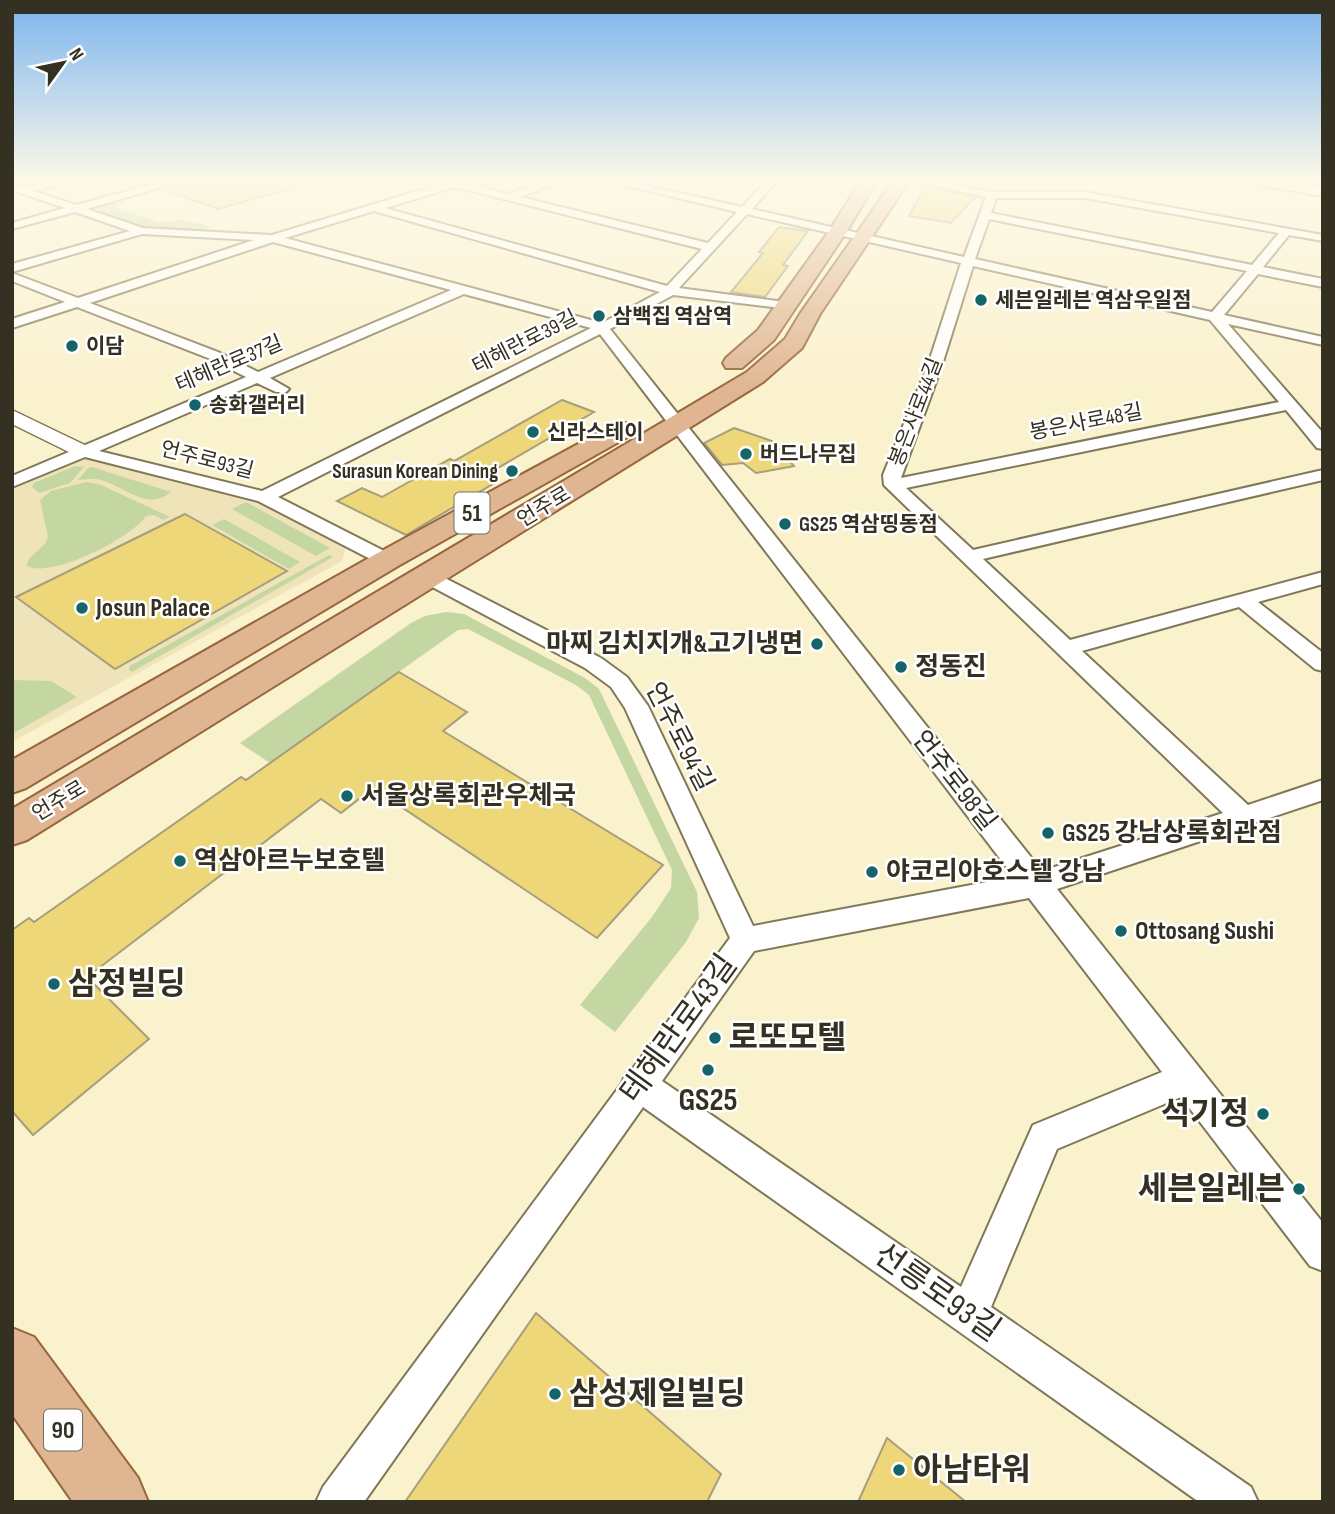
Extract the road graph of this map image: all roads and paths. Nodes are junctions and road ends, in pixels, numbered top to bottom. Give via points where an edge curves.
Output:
1 (73, 251) edge
2 (235, 251) edge
3 (321, 251) edge
4 (526, 251) edge
5 (709, 251) edge
6 (836, 251) edge
7 (842, 251) edge
8 (923, 251) edge
9 (971, 251) edge
10 (1157, 251) edge
11 (1269, 251) edge
12 (968, 261) junction
13 (12, 268) edge
14 (1252, 270) junction
15 (12, 277) edge
16 (1323, 283) edge
17 (465, 289) junction
18 (670, 291) junction
19 (78, 303) junction
20 (785, 306) junction
21 (1215, 317) junction
22 (12, 324) edge
23 (601, 327) junction
24 (1323, 341) edge
25 (258, 376) junction
26 (281, 389) dead end
27 (1288, 405) junction
28 (12, 416) edge
29 (672, 416) junction
30 (1323, 444) edge
31 (84, 452) junction
32 (1323, 475) edge
33 (12, 482) edge
34 (893, 485) junction
35 (264, 497) junction
36 (968, 557) junction
37 (387, 560) junction
38 (428, 577) junction
39 (1323, 578) edge
40 (1241, 599) junction
41 (1066, 648) junction
42 (1323, 664) edge
43 (12, 778) edge
44 (1323, 790) edge
45 (1243, 816) junction
46 (12, 829) edge
47 (1035, 886) junction
48 (745, 940) junction
49 (1187, 1078) junction
50 (638, 1084) junction
51 (1323, 1253) edge
52 (968, 1315) junction
53 (12, 1359) edge
54 (114, 1502) edge
55 (338, 1502) edge
56 (1236, 1502) edge

1 - 13 street
2 - 19 street
3 - 17 street
4 - 18 street
5 - 18 street, 테헤란로39길
6 - 20 main road, 언주로 / 51
7 - 29 main road, 언주로 / 51 via 794,343 755,377
8 - 12 street
9 - 12 street, 봉은사로44길
10 - 14 street
11 - 14 street
12 - 21 street
12 - 34 street, 봉은사로44길 via 935,365 892,475
14 - 16 street
14 - 21 street
15 - 19 street
17 - 23 street
17 - 25 street, 테헤란로37길
18 - 20 street
18 - 23 street, 테헤란로39길
19 - 22 street
19 - 25 street
20 - 29 main road, 언주로 / 51 via 766,335
21 - 24 street
21 - 27 street
23 - 29 street, 언주로98길
23 - 35 street, 테헤란로39길
25 - 26 street
25 - 31 street, 테헤란로37길
27 - 30 street
27 - 34 street, 봉은사로48길
28 - 31 street, 언주로93길
29 - 37 main road, 언주로 / 51
29 - 38 main road, 언주로 / 51
29 - 47 street, 언주로98길
31 - 33 street, 테헤란로37길
31 - 35 street, 언주로93길
32 - 36 street
34 - 36 street, 봉은사로44길
35 - 37 street, 언주로93길
36 - 41 street, 봉은사로44길
37 - 43 main road, 언주로 / 51
38 - 46 main road, 언주로 / 51
38 - 48 street, 언주로94길 via 593,663 619,682 636,706
39 - 40 street
40 - 41 street
40 - 42 street
41 - 45 street, 봉은사로44길
44 - 45 street, 테헤란로43길
45 - 47 street, 테헤란로43길
47 - 48 street, 테헤란로43길
47 - 49 street, 언주로98길
48 - 50 street, 테헤란로43길
49 - 51 street, 언주로98길
49 - 52 street via 1045,1136
50 - 52 street, 선릉로93길
50 - 55 street, 테헤란로43길
52 - 56 street, 선릉로93길
53 - 54 main road, 90

